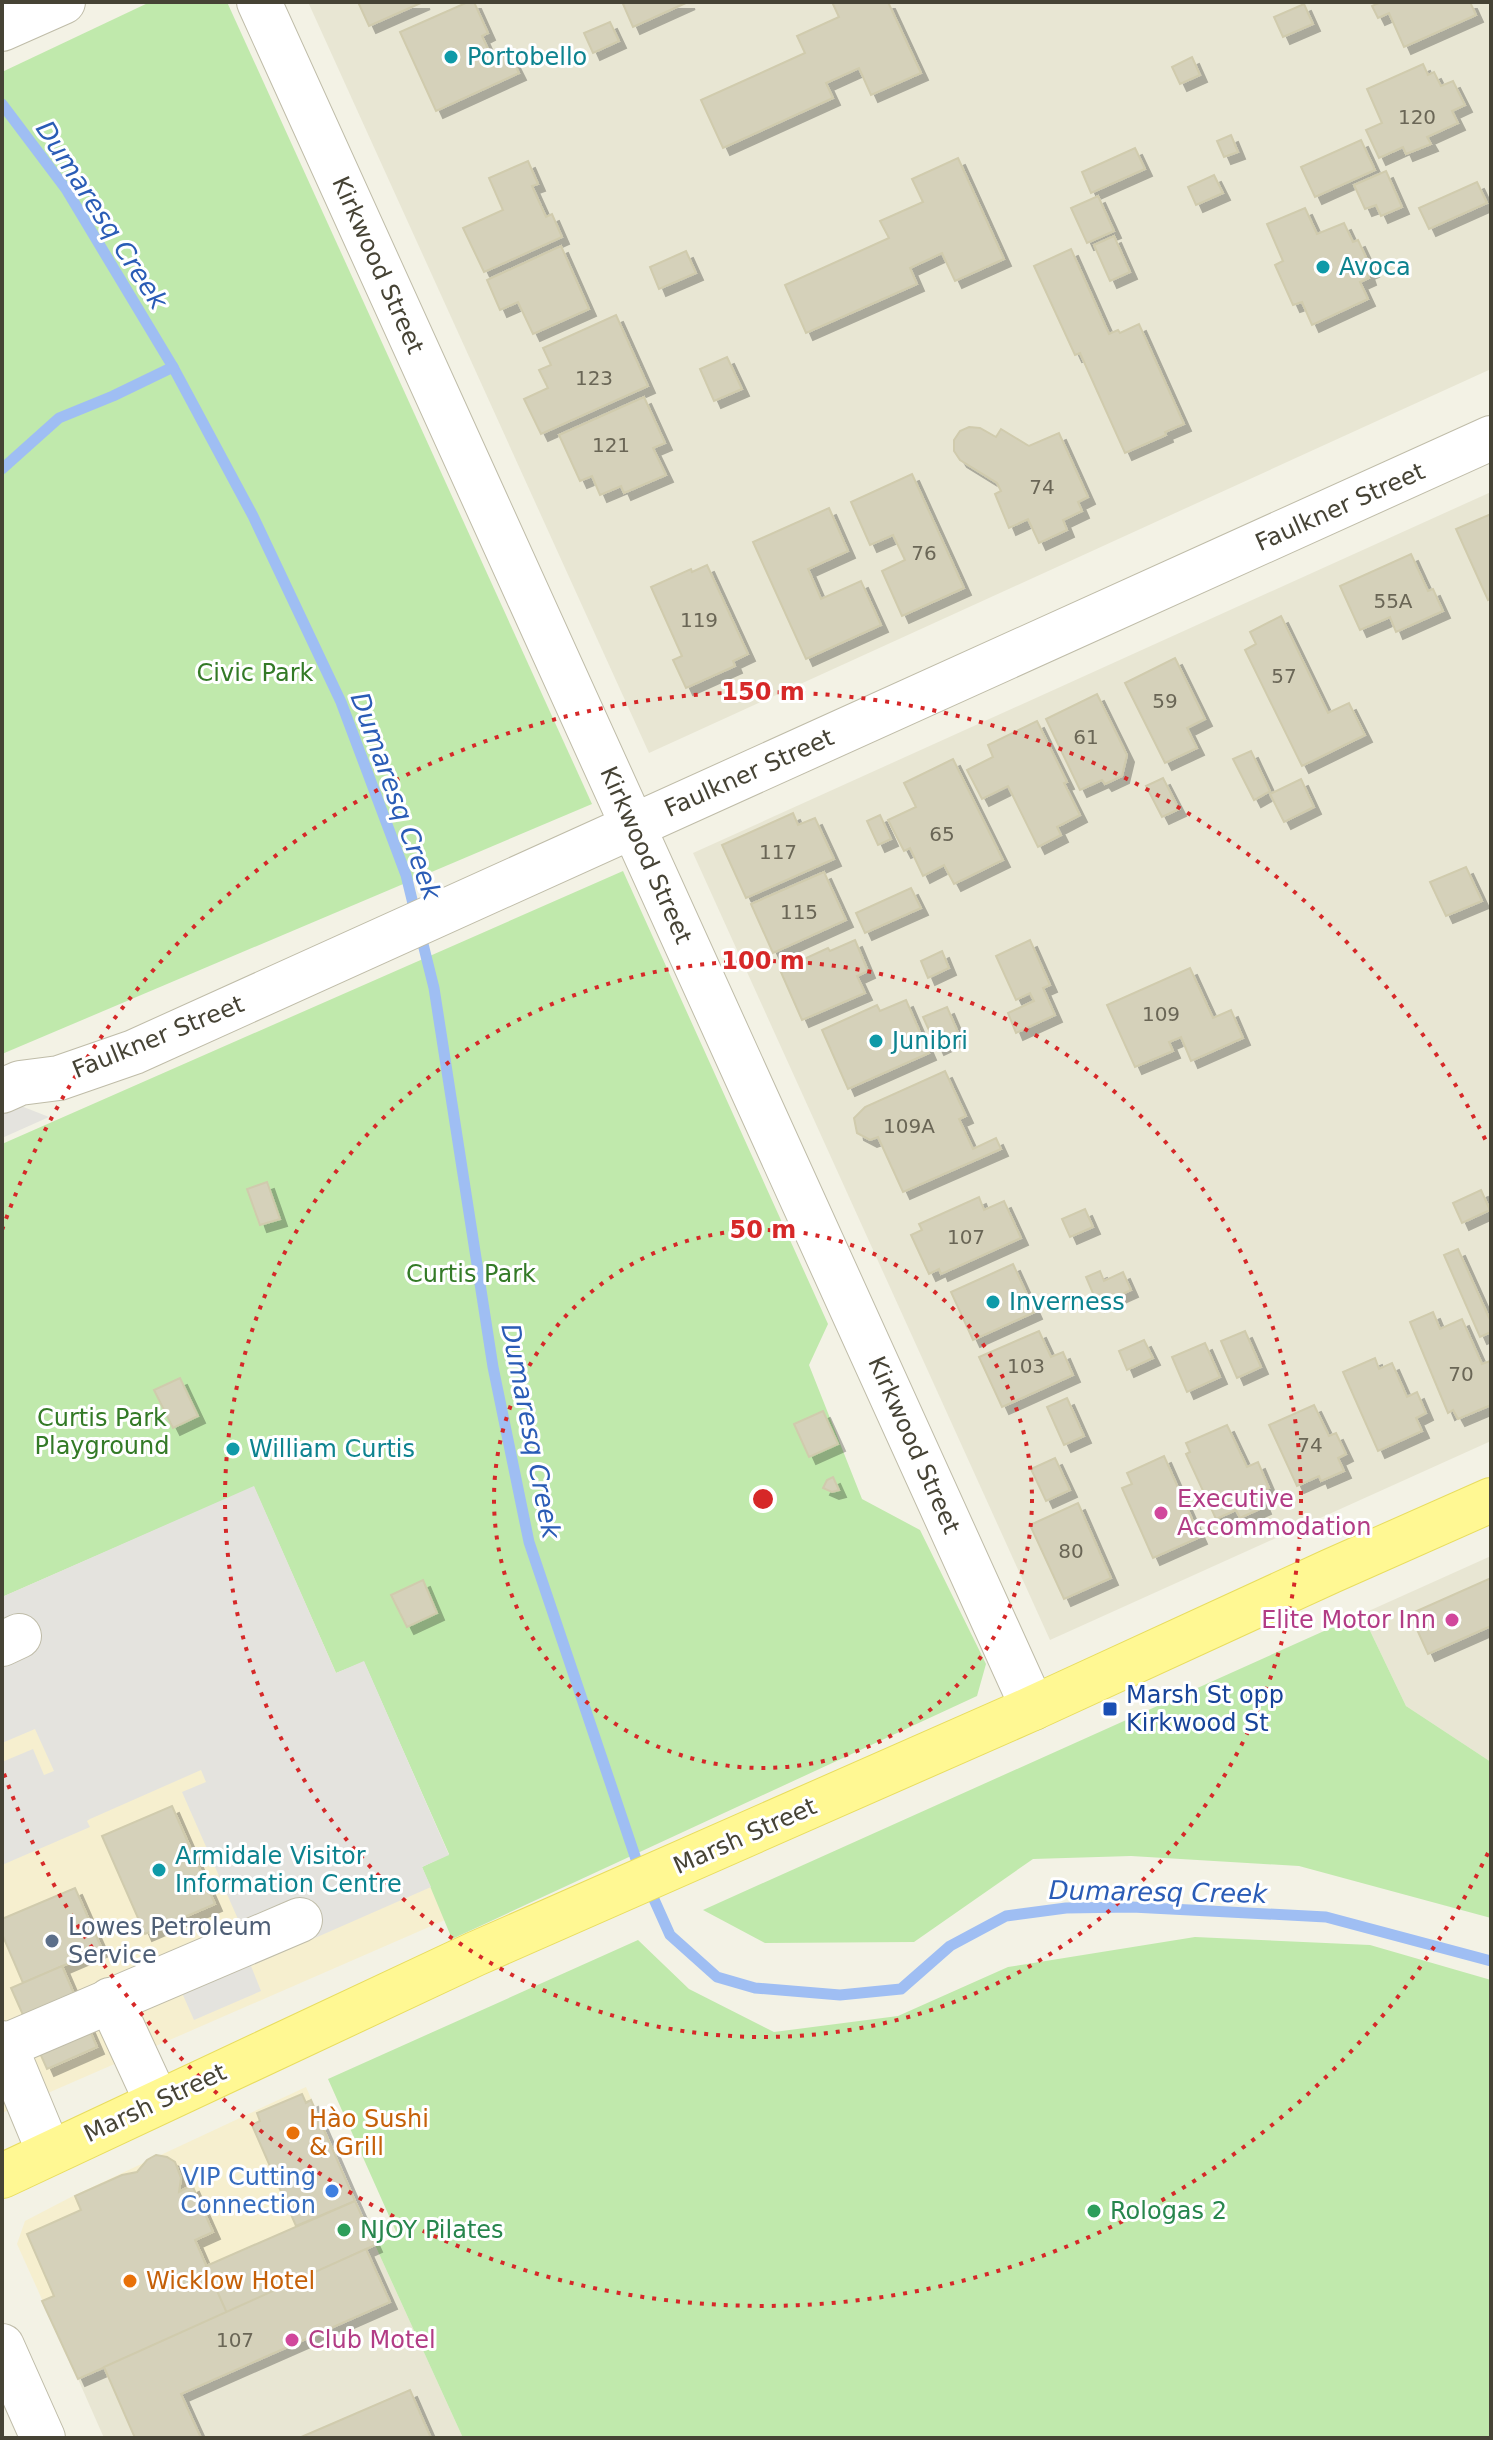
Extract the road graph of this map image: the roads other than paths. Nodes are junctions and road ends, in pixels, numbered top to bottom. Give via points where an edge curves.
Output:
1 (63, 2) edge
2 (259, 2) edge
3 (2, 29) edge
4 (1491, 438) edge
5 (632, 826) junction
6 (2, 1091) edge
7 (1491, 1500) edge
8 (1033, 1708) junction
9 (300, 1920) dead end
10 (110, 2000) junction
11 (3, 2045) edge
12 (157, 2102) junction
13 (49, 2152) junction
14 (2, 2176) edge
15 (2, 2346) edge
16 (43, 2438) edge

1 - 3 street
2 - 5 street, Kirkwood Street
4 - 5 street, Faulkner Street
5 - 6 street, Faulkner Street via 134,1052
5 - 8 street, Kirkwood Street
7 - 8 main road, Marsh Street
8 - 12 main road, Marsh Street via 475,1954
9 - 10 street
10 - 11 street
10 - 12 street
11 - 13 street
12 - 13 main road, Marsh Street
13 - 14 main road, Marsh Street
15 - 16 street

